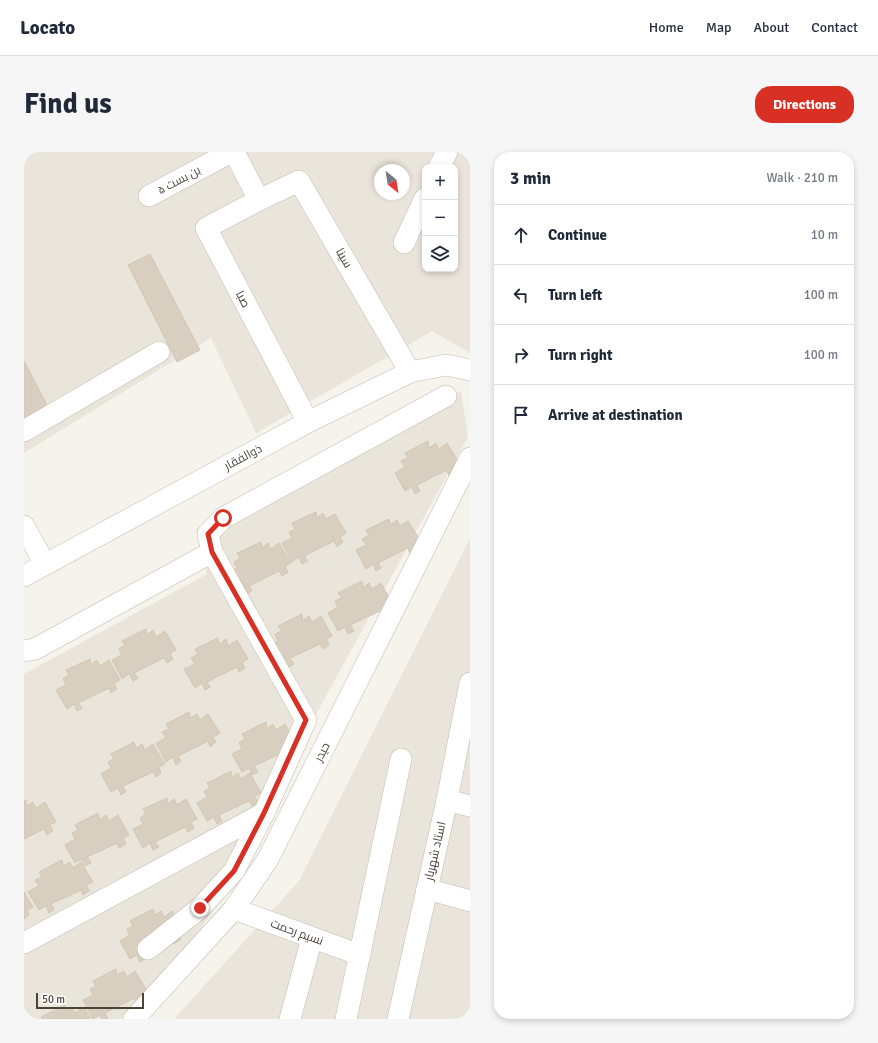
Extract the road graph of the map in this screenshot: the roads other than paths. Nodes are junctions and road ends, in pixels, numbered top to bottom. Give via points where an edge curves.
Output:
1 (232, 152) edge
2 (447, 152) edge
3 (441, 164) edge
4 (149, 196) dead end
5 (259, 200) junction
6 (424, 200) edge
7 (404, 243) dead end
8 (159, 352) dead end
9 (470, 370) edge
10 (410, 372) junction
11 (446, 396) dead end
12 (308, 422) junction
13 (24, 431) edge
14 (470, 458) edge
15 (24, 526) edge
16 (212, 552) junction
17 (45, 564) junction
18 (24, 576) edge
19 (24, 651) edge
20 (470, 683) edge
21 (401, 760) dead end
22 (446, 800) junction
23 (470, 806) edge
24 (264, 813) junction
25 (426, 889) junction
26 (470, 901) edge
27 (234, 909) junction
28 (312, 938) junction
29 (24, 943) edge
30 (148, 949) dead end
31 (360, 955) junction
32 (134, 1019) edge
33 (290, 1019) edge
34 (346, 1019) edge
35 (398, 1019) edge

1 - 4 street, بن بست ۵
1 - 5 street
2 - 3 street
5 - 10 street, سینا via 299,181
5 - 12 street, صبا via 206,228
6 - 7 street
8 - 13 street
9 - 10 street, ذوالفقار via 446,365
10 - 12 street, ذوالفقار
11 - 16 street via 223,518 208,534
12 - 17 street, ذوالفقار
14 - 27 street, حیدر via 268,859
15 - 17 street
16 - 19 street via 35,649
16 - 24 street via 306,720
17 - 18 street, ذوالفقار
20 - 22 street, استاد شهریار
21 - 31 street
22 - 23 street
22 - 25 street, استاد شهریار
24 - 29 street
24 - 30 street via 234,871 200,908
25 - 26 street
25 - 35 street, استاد شهریار
27 - 28 street, نسیم رحمت
27 - 32 street, حیدر
28 - 31 street, نسیم رحمت
28 - 33 street
31 - 34 street

